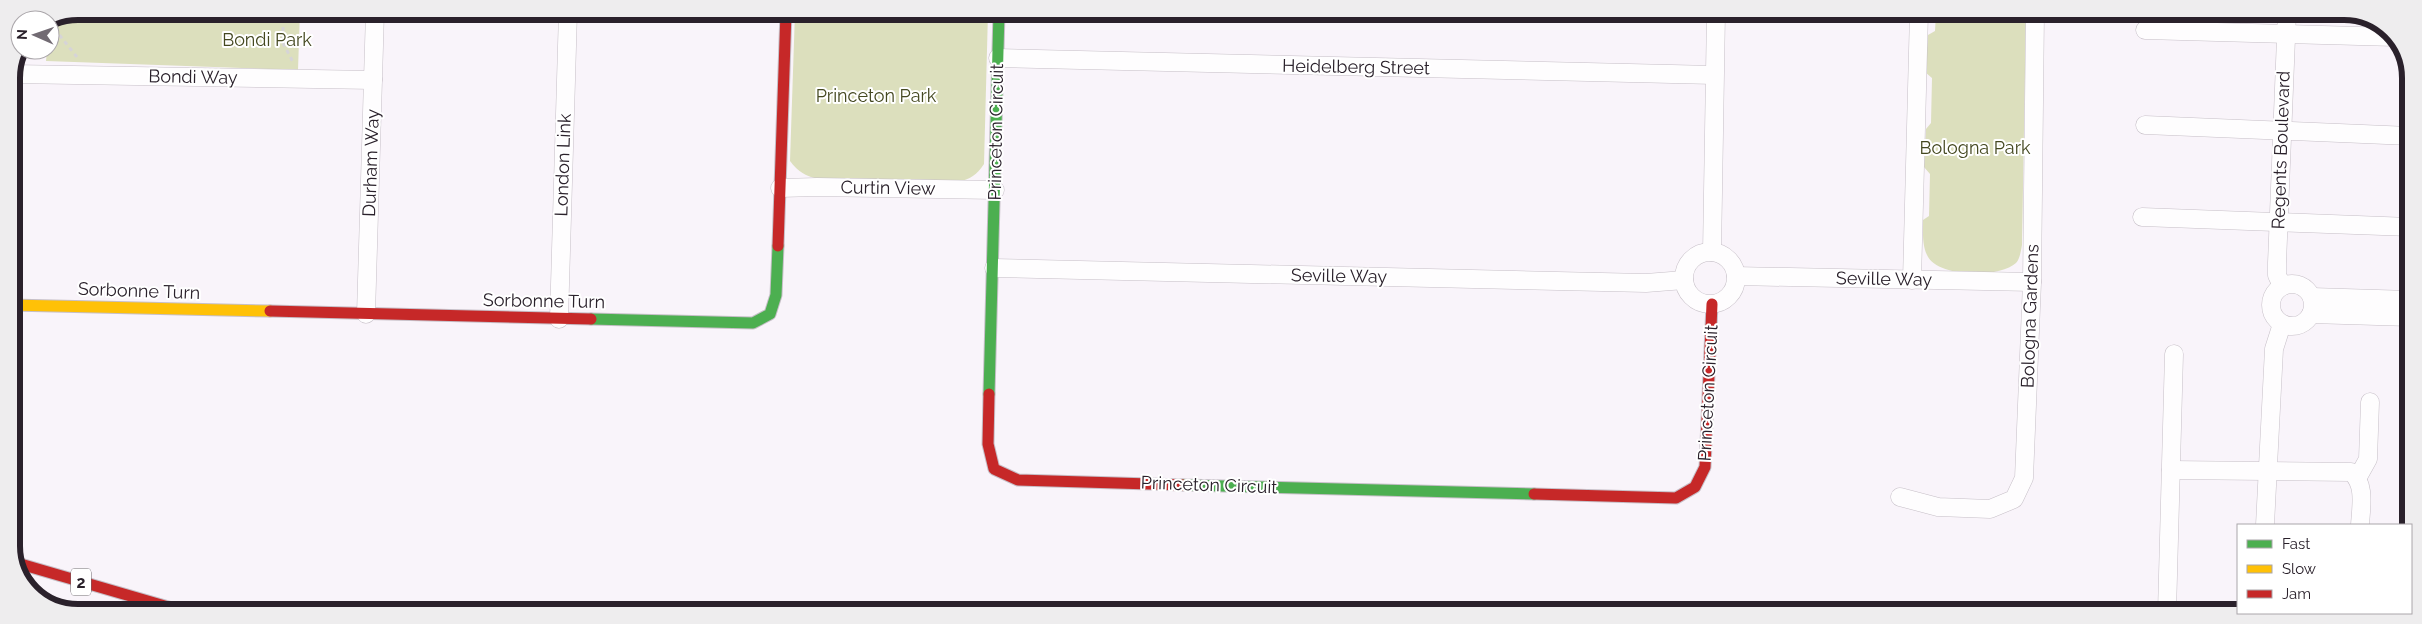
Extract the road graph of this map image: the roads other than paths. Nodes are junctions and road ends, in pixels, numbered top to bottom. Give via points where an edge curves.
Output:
1 (375, 20) edge
2 (568, 20) edge
3 (786, 20) edge
4 (999, 20) edge
5 (1716, 20) edge
6 (1919, 20) edge
7 (2035, 20) edge
8 (2287, 20) edge
9 (2145, 30) dead end
10 (2286, 34) junction
11 (2384, 37) edge
12 (998, 58) junction
13 (20, 74) edge
14 (1714, 75) junction
15 (373, 80) junction
16 (2145, 125) dead end
17 (2282, 130) junction
18 (2402, 136) edge
19 (780, 188) junction
20 (995, 190) junction
21 (2142, 217) dead end
22 (2278, 221) junction
23 (2402, 227) edge
24 (1712, 252) junction
25 (994, 268) junction
26 (1736, 276) junction
27 (1684, 280) junction
28 (1912, 280) junction
29 (2032, 282) junction
30 (2282, 286) junction
31 (2402, 300) edge
32 (20, 304) edge
33 (1712, 304) junction
34 (2311, 306) junction
35 (366, 314) junction
36 (2402, 316) edge
37 (559, 319) junction
38 (2282, 324) junction
39 (2174, 354) dead end
40 (2370, 402) dead end
41 (2171, 470) junction
42 (2268, 471) junction
43 (2358, 477) junction
44 (1900, 497) dead end
45 (2265, 524) edge
46 (2360, 524) edge
47 (23, 565) edge
48 (158, 604) edge
49 (2167, 604) edge

1 - 15 street, Durham Way
2 - 37 street, London Link
3 - 19 main road, Sorbonne Turn
4 - 12 main road, Princeton Circuit
5 - 14 street
6 - 28 street
7 - 29 street, Bologna Gardens
8 - 10 street, Regents Boulevard
9 - 10 street
10 - 11 street
10 - 17 street, Regents Boulevard
12 - 14 street, Heidelberg Street
12 - 20 main road, Princeton Circuit
13 - 15 street, Bondi Way
14 - 24 street
15 - 35 street, Durham Way
16 - 17 street
17 - 18 street
17 - 22 street, Regents Boulevard
19 - 20 street, Curtin View
19 - 37 main road, Sorbonne Turn via 776,295 770,314 753,323
20 - 25 main road, Princeton Circuit
21 - 22 street
22 - 23 street
22 - 30 street, Regents Boulevard via 2277,275
24 - 26 street via 1724,255 1733,265
24 - 27 street via 1698,255 1687,267
25 - 27 street, Seville Way via 1646,283
25 - 33 main road, Princeton Circuit via 988,444 994,469 1018,480 1676,498 1695,487 1705,467
26 - 28 street, Seville Way
26 - 33 street via 1734,288 1726,299
27 - 33 street via 1689,294 1701,302
28 - 29 street, Seville Way
29 - 44 street, Bologna Gardens via 2024,478 2014,499 1990,509 1938,508
30 - 34 street via 2292,283 2306,288
30 - 38 street via 2274,293 2271,306 2274,316
31 - 34 street
32 - 35 main road, Sorbonne Turn
34 - 36 street
34 - 38 street via 2298,325
35 - 37 main road, Sorbonne Turn
38 - 42 street via 2274,349
39 - 41 street
40 - 43 street via 2368,459
41 - 42 street
41 - 49 street
42 - 43 street via 2351,472
42 - 45 street
43 - 46 street via 2361,486
47 - 48 main road, 2

